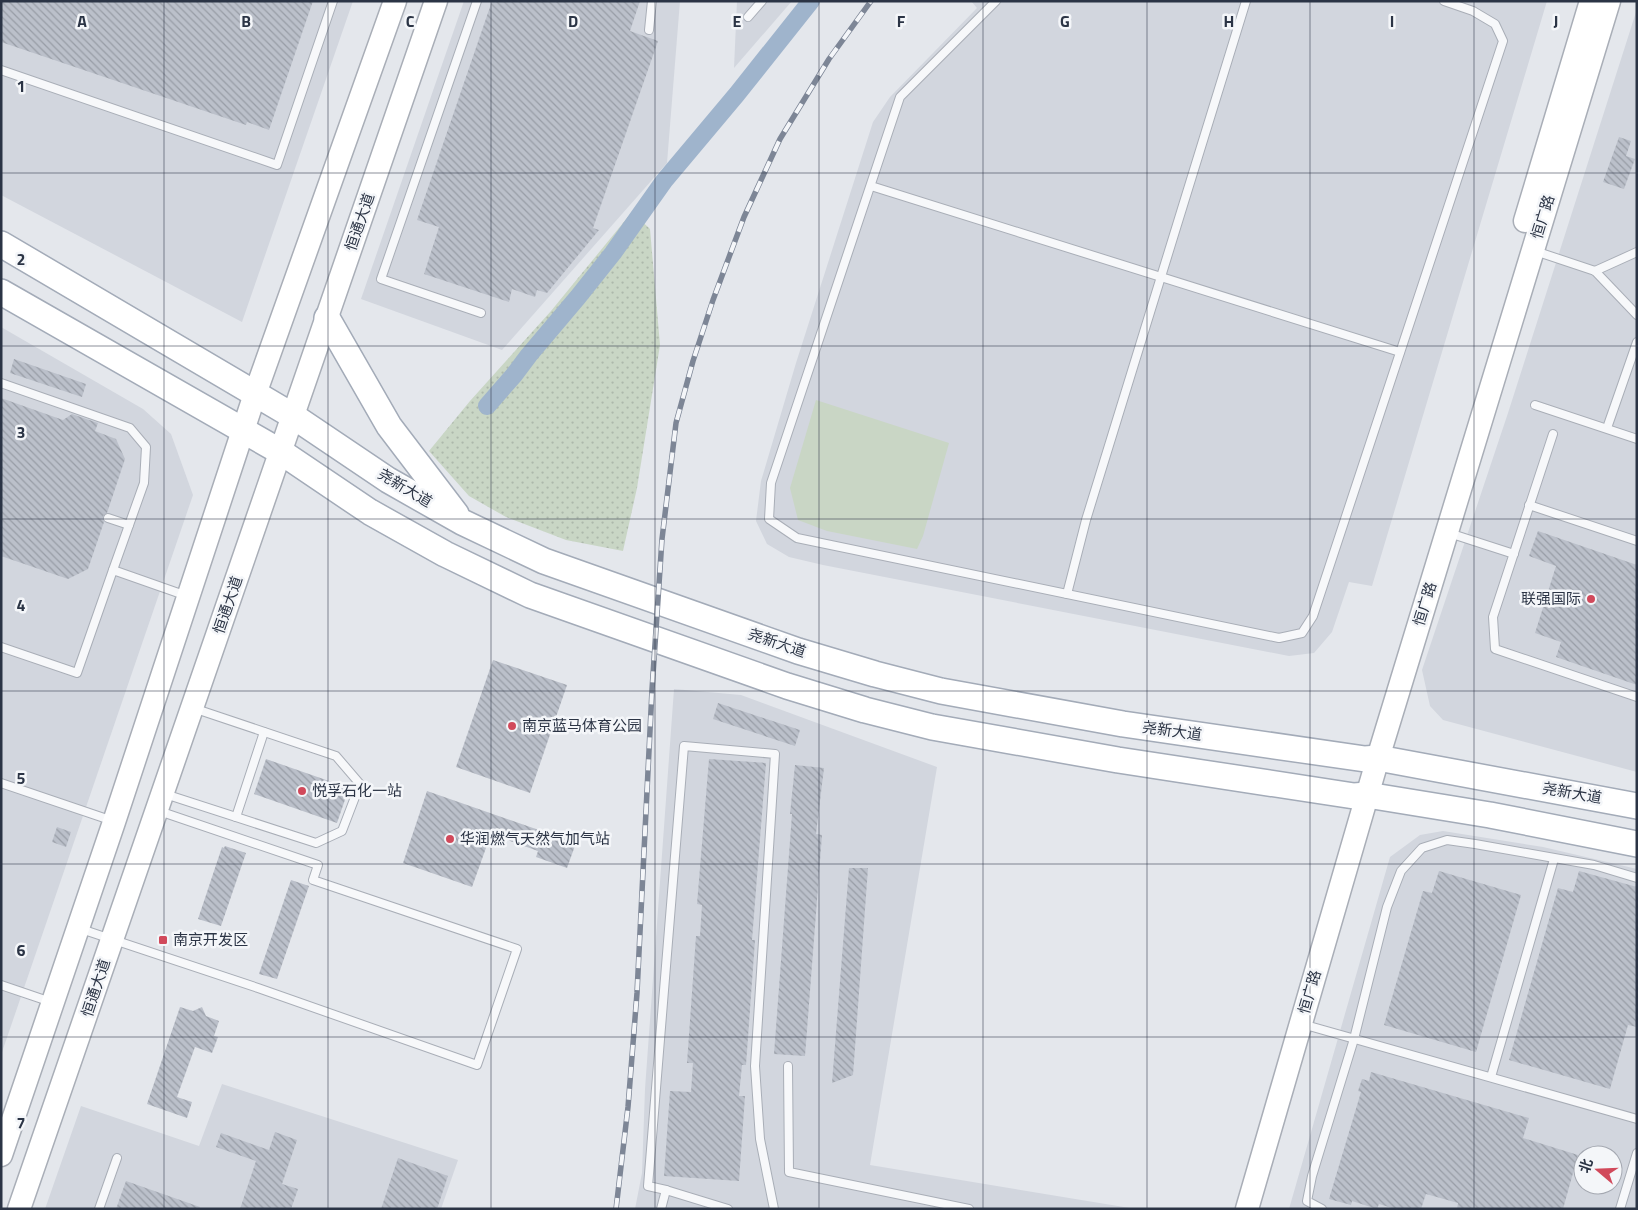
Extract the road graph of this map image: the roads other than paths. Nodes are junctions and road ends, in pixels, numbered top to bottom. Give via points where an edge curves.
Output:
1 (333, 1) edge
2 (395, 1) edge
3 (436, 1) edge
4 (477, 1) edge
5 (652, 1) edge
6 (762, 1) edge
7 (996, 1) edge
8 (1246, 1) edge
9 (1444, 1) edge
10 (1591, 1) edge
11 (1609, 1) edge
12 (748, 17) dead end
13 (649, 30) dead end
14 (1, 70) edge
15 (870, 186) junction
16 (1, 244) edge
17 (1533, 250) junction
18 (1637, 252) edge
19 (1595, 271) junction
20 (1161, 278) junction
21 (1, 292) edge
22 (482, 313) dead end
23 (1637, 315) edge
24 (327, 318) junction
25 (1637, 342) edge
26 (1400, 352) junction
27 (1, 383) edge
28 (255, 394) junction
29 (1535, 405) dead end
30 (293, 416) junction
31 (1607, 428) junction
32 (243, 430) junction
33 (1553, 434) dead end
34 (1637, 439) edge
35 (281, 452) junction
36 (1529, 505) junction
37 (108, 518) dead end
38 (462, 522) junction
39 (129, 525) junction
40 (1448, 532) junction
41 (1637, 542) edge
42 (1514, 554) junction
43 (113, 570) junction
44 (1067, 594) junction
45 (188, 596) junction
46 (1, 647) edge
47 (1637, 697) edge
48 (192, 708) junction
49 (264, 732) junction
50 (1371, 759) junction
51 (1, 783) edge
52 (1360, 795) junction
53 (160, 802) junction
54 (1637, 806) edge
55 (236, 817) junction
56 (114, 822) junction
57 (1637, 844) edge
58 (1554, 859) junction
59 (1637, 878) edge
60 (78, 928) junction
61 (112, 939) junction
62 (1, 985) edge
63 (53, 1002) junction
64 (1300, 1024) junction
65 (1354, 1039) junction
66 (788, 1066) dead end
67 (1491, 1077) junction
68 (1637, 1118) edge
69 (1637, 1152) edge
70 (1, 1155) edge
71 (116, 1158) dead end
72 (666, 1190) junction
73 (19, 1209) edge
74 (99, 1209) edge
75 (661, 1209) edge
76 (728, 1209) edge
77 (774, 1209) edge
78 (969, 1209) edge
79 (1231, 1209) edge
80 (1247, 1209) edge
81 (1322, 1209) edge
82 (1620, 1209) edge

1 - 14 lane via 277,165
2 - 28 main road
3 - 24 main road, 恒通大道
4 - 22 lane via 381,278
5 - 13 lane
6 - 12 lane
7 - 15 lane via 900,97
8 - 20 lane
9 - 26 lane via 1473,11 1495,24 1503,41
10 - 50 main road, 恒广路
11 - 17 main road, 恒广路
15 - 20 lane
15 - 44 lane via 771,483 769,519 797,538
16 - 28 main road, 尧新大道
17 - 19 lane
17 - 40 main road, 恒广路
18 - 19 lane
19 - 23 lane
20 - 26 lane
20 - 44 lane via 1086,520
21 - 32 main road
24 - 30 main road, 恒通大道
24 - 38 main road via 389,426
25 - 31 lane
26 - 44 lane via 1313,616 1302,632 1279,638
27 - 39 lane via 130,428 146,447 144,483
28 - 30 main road, 尧新大道
28 - 32 main road
29 - 31 lane
30 - 35 main road, 恒通大道
30 - 38 main road, 尧新大道 via 388,480
31 - 34 lane
32 - 35 main road
32 - 45 main road
33 - 36 lane
35 - 48 main road, 恒通大道
35 - 52 main road via 370,512 530,596 787,686 865,710 984,737
36 - 41 lane
36 - 42 lane
37 - 39 lane
38 - 50 main road, 尧新大道 via 544,561 798,651 884,677 999,703 1123,724
39 - 43 lane
40 - 42 lane
40 - 50 main road, 恒广路
42 - 47 lane via 1493,617 1495,649
43 - 45 lane
43 - 46 lane via 77,673
45 - 56 main road
48 - 49 lane
48 - 53 main road, 恒通大道
49 - 55 lane
49 - 55 lane via 336,756 360,784 342,831 316,843
50 - 52 main road, 恒广路
50 - 54 main road, 尧新大道
51 - 56 lane
52 - 57 main road via 1490,815
52 - 64 main road, 恒广路
52 - 79 main road, 恒广路
53 - 55 lane
53 - 61 main road, 恒通大道
53 - 61 lane via 318,866 313,880 518,948 477,1065
56 - 60 main road
58 - 59 lane via 1594,865
58 - 65 lane via 1447,840 1422,848 1401,871 1387,907
58 - 67 lane
60 - 61 lane
60 - 63 main road
61 - 73 main road, 恒通大道
62 - 63 lane
63 - 70 main road
64 - 65 lane
64 - 80 main road, 恒广路
65 - 67 lane
65 - 81 lane via 1310,1184 1307,1201
66 - 78 lane via 789,1172
67 - 68 lane
69 - 82 lane
71 - 74 lane
72 - 75 lane
72 - 76 lane
72 - 77 lane via 648,1186 684,746 775,754 755,1066 760,1139

